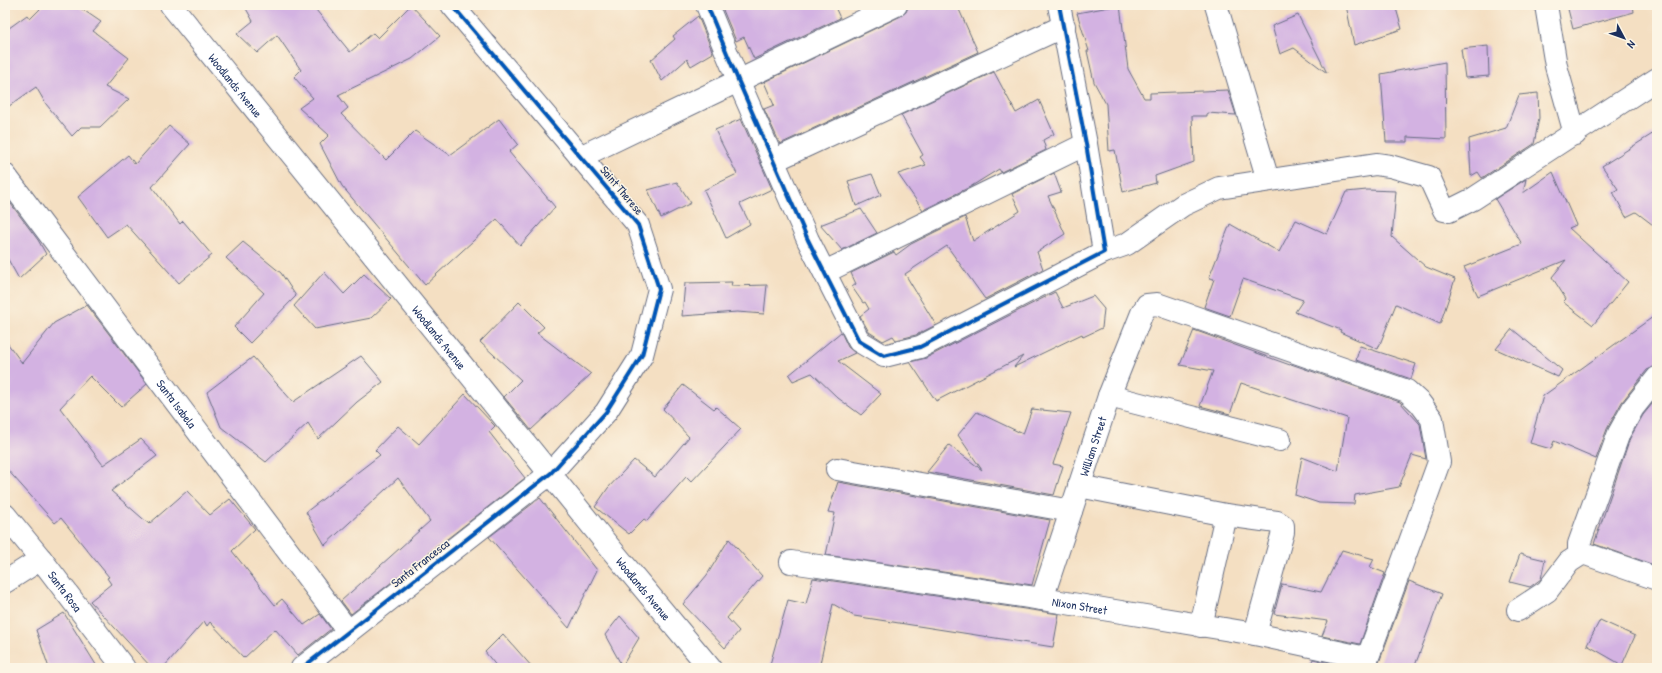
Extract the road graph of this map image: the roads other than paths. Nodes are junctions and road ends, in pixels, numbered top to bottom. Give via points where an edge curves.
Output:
1 (171, 5) edge
2 (452, 5) edge
3 (707, 5) edge
4 (896, 5) edge
5 (1059, 5) edge
6 (1216, 5) edge
7 (1546, 5) edge
8 (1064, 26) junction
9 (1657, 79) edge
10 (738, 80) junction
11 (1575, 134) junction
12 (1086, 144) junction
13 (580, 157) junction
14 (773, 161) junction
15 (6, 179) edge
16 (1268, 180) junction
17 (1104, 252) junction
18 (825, 272) junction
19 (1657, 378) edge
20 (1109, 396) junction
21 (1280, 440) dead end
22 (837, 469) dead end
23 (551, 473) junction
24 (1080, 486) junction
25 (1071, 511) junction
26 (5, 515) edge
27 (1226, 515) junction
28 (1582, 553) junction
29 (41, 559) junction
30 (791, 562) dead end
31 (1657, 579) edge
32 (5, 582) edge
33 (1042, 599) junction
34 (1518, 610) dead end
35 (1201, 626) junction
36 (348, 631) junction
37 (1254, 634) junction
38 (1365, 663) edge
39 (124, 668) edge
40 (302, 668) edge
41 (710, 668) edge

1 - 23 street, Woodlands Avenue
2 - 13 street, Saint Therese
3 - 10 street
4 - 10 street
5 - 8 street
6 - 16 street
7 - 11 street via 1556,66
8 - 12 street
8 - 14 street
9 - 11 street
10 - 13 street
10 - 14 street
11 - 16 street via 1473,199 1449,211 1444,210 1429,177 1390,166 1356,166
12 - 17 street
12 - 18 street
13 - 23 street, Saint Therese via 638,225 659,289 642,355 606,412
14 - 18 street
15 - 36 street, Santa Isabela
16 - 17 street via 1219,188 1201,195 1166,215 1127,244
17 - 18 street via 920,347 884,356 859,341
19 - 28 street via 1633,408 1619,433 1579,544
20 - 21 street
20 - 24 street, William Street
20 - 38 street, William Street via 1142,313 1147,305 1157,304 1407,391 1420,403 1432,419 1438,462
22 - 25 street
23 - 36 street, Santa Francesca
23 - 41 street, Woodlands Avenue
24 - 25 street, William Street
24 - 27 street
25 - 33 street, William Street
26 - 29 street, Santa Rosa
27 - 35 street
27 - 37 street via 1277,522 1283,526
28 - 31 street
28 - 34 street via 1568,562 1547,591
29 - 32 street
29 - 39 street, Santa Rosa
30 - 33 street, Nixon Street
33 - 35 street, Nixon Street
35 - 37 street, Nixon Street
36 - 40 street, Santa Francesca
37 - 38 street, Nixon Street

